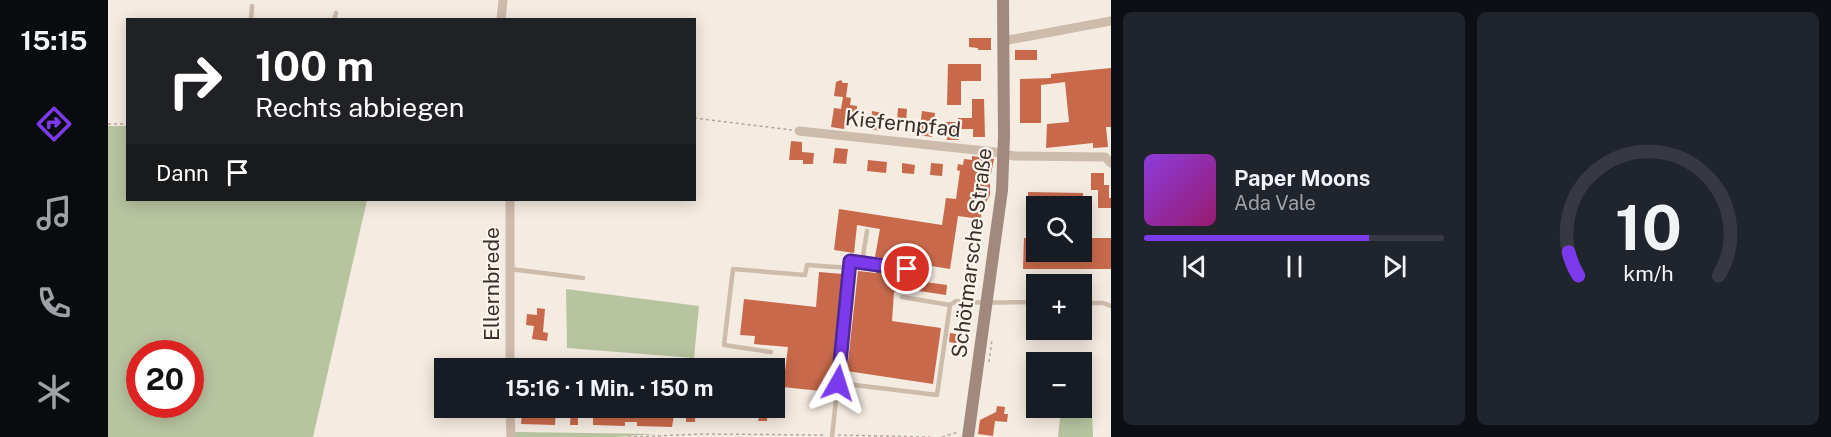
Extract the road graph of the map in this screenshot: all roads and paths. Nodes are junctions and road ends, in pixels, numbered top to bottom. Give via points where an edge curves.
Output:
1 (503, 0) edge
2 (1003, 0) edge
3 (252, 6) dead end
4 (336, 13) dead end
5 (251, 18) edge
6 (335, 18) edge
7 (501, 18) edge
8 (1111, 21) edge
9 (1003, 41) junction
10 (696, 118) edge
11 (108, 124) edge
12 (126, 124) edge
13 (799, 131) joint
14 (1004, 154) junction
15 (1111, 163) edge
16 (510, 201) edge
17 (867, 231) dead end
18 (862, 262) junction
19 (850, 268) junction
20 (510, 269) junction
21 (930, 272) dead end
22 (583, 278) dead end
23 (902, 297) dead end
24 (987, 302) junction
25 (1026, 302) edge
26 (1092, 303) edge
27 (950, 305) junction
28 (1111, 306) edge
29 (771, 352) dead end
30 (510, 358) edge
31 (838, 383) junction
32 (510, 418) edge
33 (832, 436) edge
34 (511, 437) edge
35 (628, 437) edge
36 (930, 437) edge
37 (968, 437) edge

1 - 7 street
2 - 9 street, Schötmarsche Straße
3 - 5 lane
4 - 6 lane
8 - 9 street
9 - 14 street, Schötmarsche Straße
10 - 13 path
11 - 12 path
13 - 14 street, Kiefernpfad
14 - 15 street, Kiefernpfad via 1105,157
14 - 24 street, Schötmarsche Straße
16 - 20 street, Ellernbrede
17 - 18 lane
18 - 19 lane via 850,261
18 - 21 lane
19 - 29 lane via 807,265 805,275 733,269 724,345
19 - 31 lane
20 - 22 lane
20 - 30 street, Ellernbrede
23 - 27 lane
24 - 25 lane
24 - 27 lane via 956,301
24 - 37 street, Schötmarsche Straße
26 - 28 lane
27 - 31 lane via 937,395
31 - 33 lane
32 - 34 street
33 - 35 path
33 - 36 path

